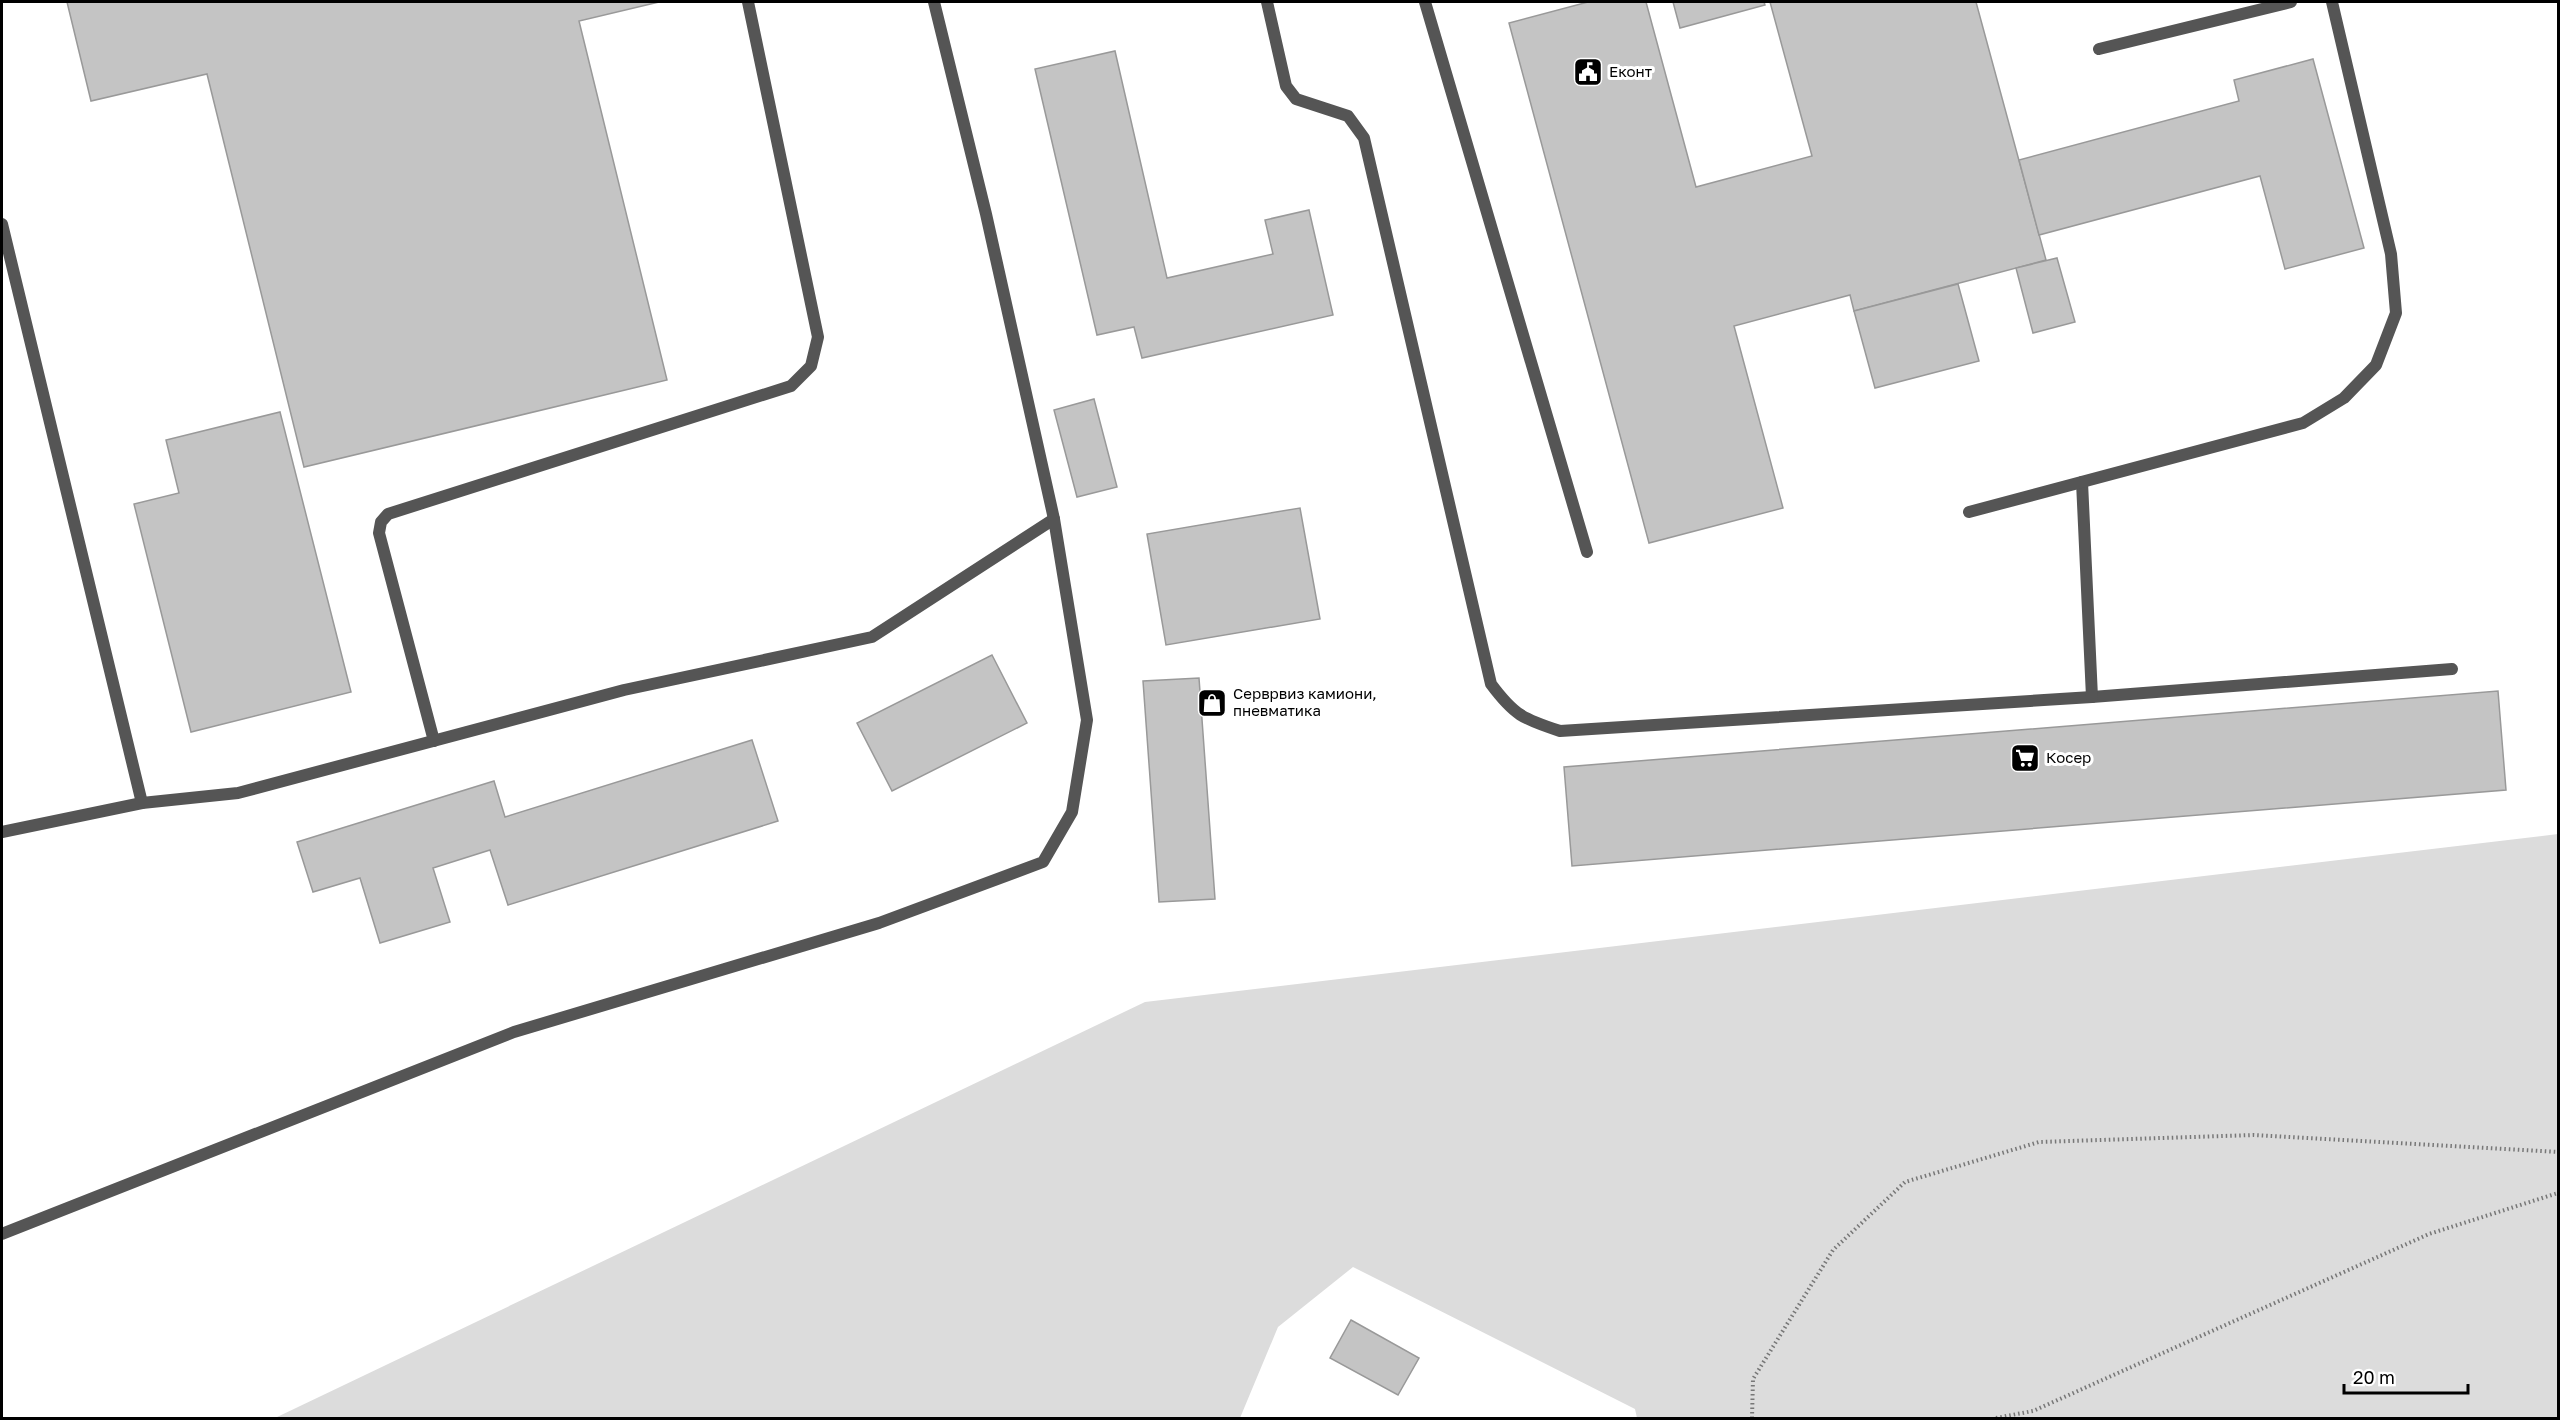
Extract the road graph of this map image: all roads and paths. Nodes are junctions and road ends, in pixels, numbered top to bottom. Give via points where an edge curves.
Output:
1 (748, 2) edge
2 (934, 2) edge
3 (1267, 2) edge
4 (1425, 2) edge
5 (2291, 2) edge
6 (2332, 2) edge
7 (2099, 49) dead end
8 (2, 225) edge
9 (2082, 482) junction
10 (1969, 512) dead end
11 (1054, 519) junction
12 (1587, 552) dead end
13 (2452, 669) dead end
14 (2092, 697) junction
15 (434, 741) junction
16 (142, 803) junction
17 (2, 832) edge
18 (2559, 1152) edge
19 (2559, 1193) edge
20 (2, 1234) edge
21 (1752, 1419) edge
22 (1996, 1419) edge

1 - 15 lane via 818,337 811,366 791,386 388,514 379,533
2 - 11 lane
3 - 14 lane via 1286,86 1296,99 1348,116 1364,138 1491,684 1509,708 1534,723 1560,731
4 - 12 lane
5 - 7 lane
6 - 9 lane via 2391,254 2396,313 2376,364 2344,398 2303,423
8 - 16 lane
9 - 10 lane
9 - 14 lane
11 - 15 lane via 872,637 624,690
11 - 20 lane via 1088,720 1072,812 1043,862 879,923 514,1032
13 - 14 lane
15 - 16 lane via 238,794
16 - 17 lane
18 - 21 path via 2254,1135 2039,1142 1905,1182 1833,1250 1753,1379
19 - 22 path via 2429,1234 2033,1411

